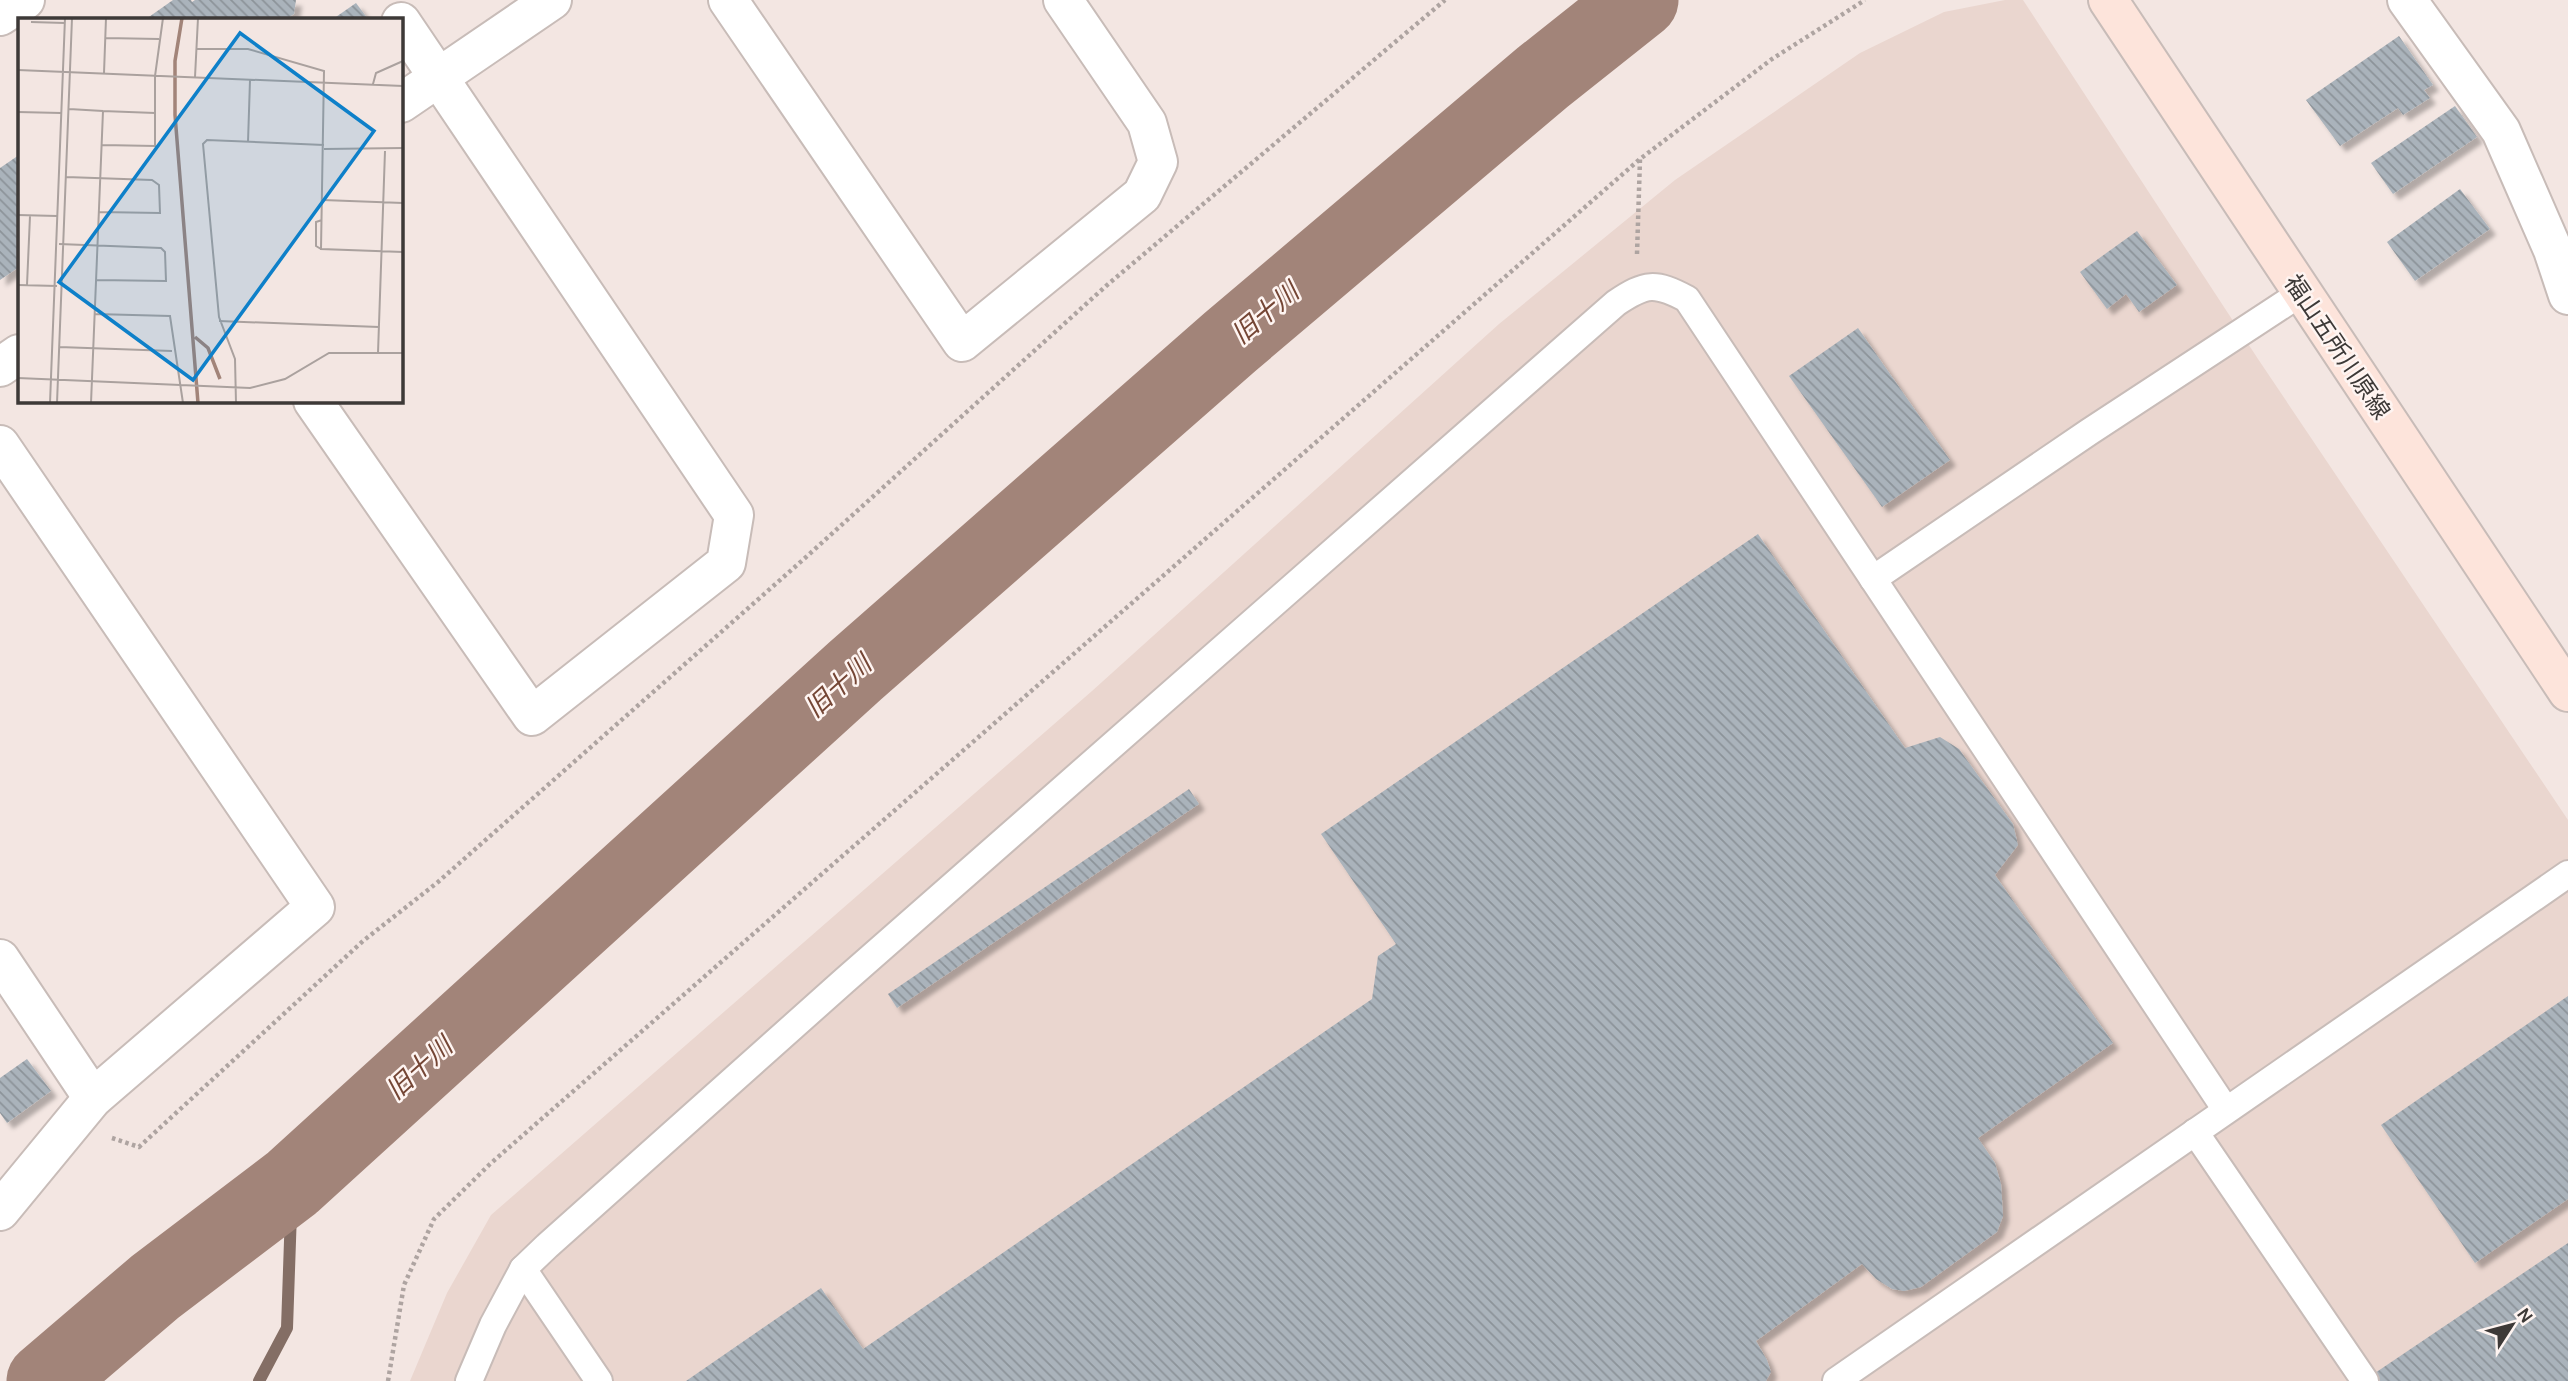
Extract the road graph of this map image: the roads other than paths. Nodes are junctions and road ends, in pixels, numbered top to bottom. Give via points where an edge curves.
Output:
1 (25, 0) edge
2 (386, 0) edge
3 (552, 0) edge
4 (728, 0) edge
5 (1063, 0) edge
6 (2108, 0) edge
7 (2407, 0) edge
8 (0, 16) edge
9 (398, 18) edge
10 (402, 24) edge
11 (438, 78) junction
12 (402, 102) edge
13 (2301, 293) junction
14 (2568, 295) edge
15 (18, 355) edge
16 (0, 367) edge
17 (314, 402) edge
18 (0, 445) edge
19 (1873, 579) junction
20 (2568, 692) edge
21 (2568, 874) edge
22 (0, 959) edge
23 (93, 1098) junction
24 (2226, 1110) junction
25 (2195, 1132) junction
26 (0, 1210) edge
27 (523, 1269) junction
28 (1844, 1379) edge
29 (469, 1381) edge
30 (599, 1381) edge
31 (2365, 1381) edge

1 - 8 street
2 - 9 street
3 - 11 street
4 - 5 street via 962,342 1142,195 1158,162 1147,122
6 - 13 main road, 福山五所川原線
7 - 14 street via 2501,131
10 - 11 street
11 - 12 street
11 - 17 street via 734,515 726,563 532,716
13 - 19 lane
13 - 20 main road, 福山五所川原線
15 - 16 street
18 - 23 street via 315,907
19 - 24 lane
19 - 27 lane via 1687,299 1664,287 1636,290 844,981
21 - 24 lane
22 - 23 street
23 - 26 street
24 - 25 lane
25 - 28 lane
25 - 31 lane
27 - 29 lane
27 - 30 lane

